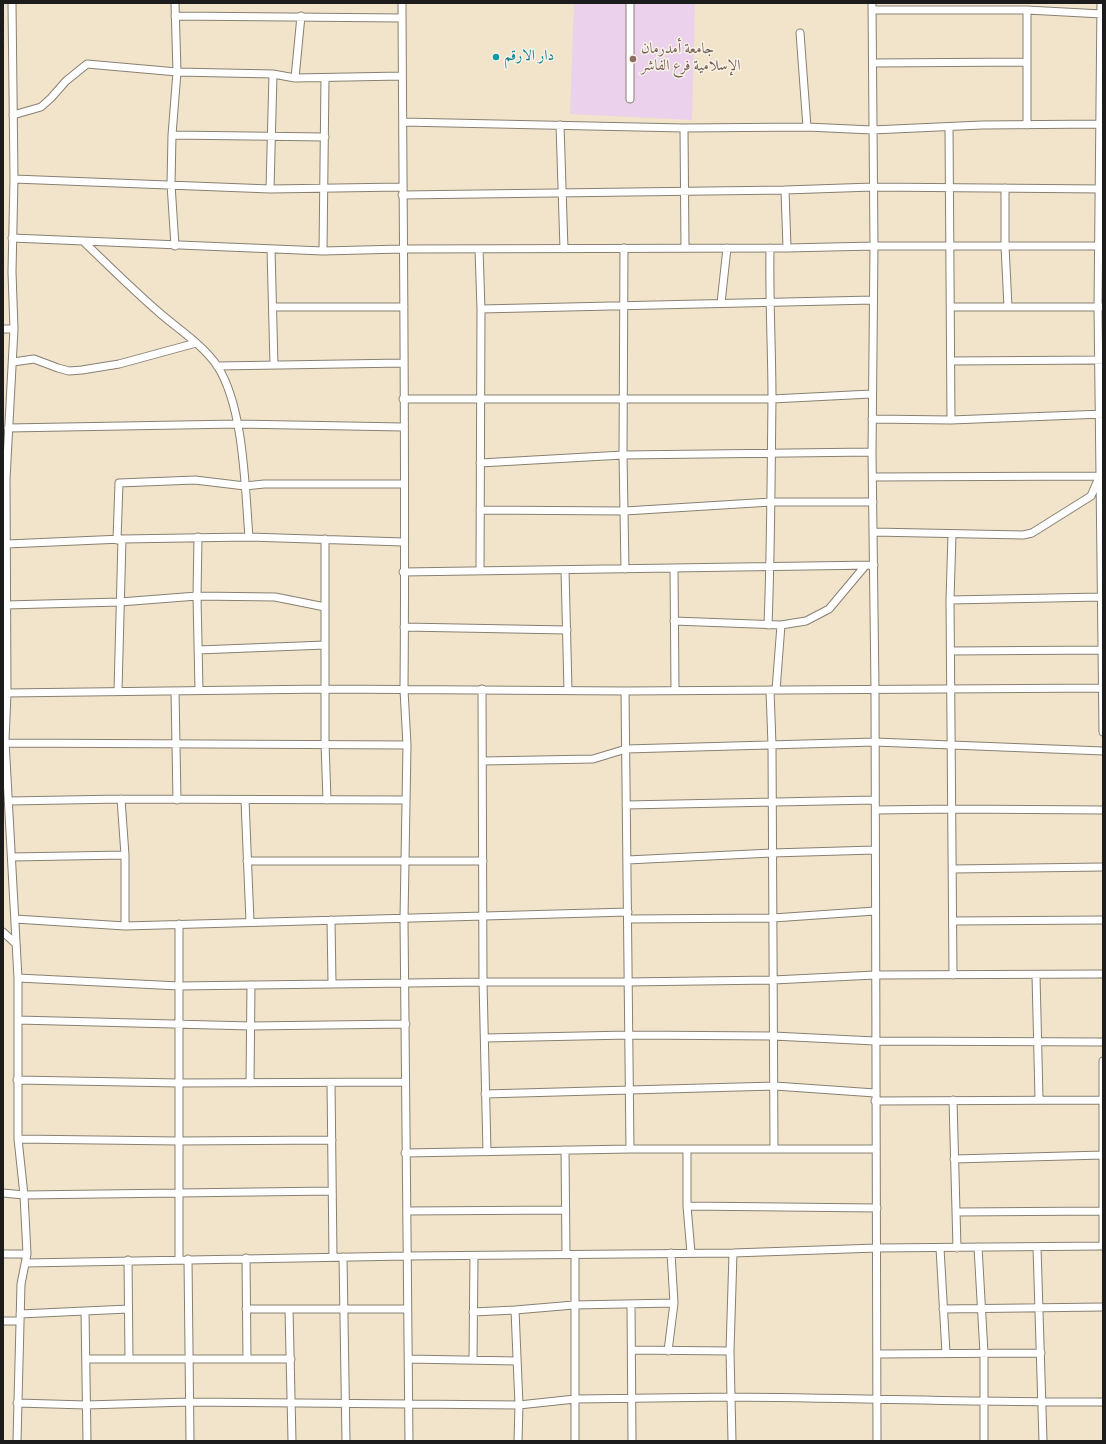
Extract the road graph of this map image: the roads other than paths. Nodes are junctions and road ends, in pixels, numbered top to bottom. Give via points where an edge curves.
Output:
1 (12, 3) edge
2 (175, 3) edge
3 (402, 3) edge
4 (630, 3) edge
5 (1101, 3) edge
6 (872, 6) edge
7 (1026, 10) junction
8 (1102, 14) junction
9 (175, 16) junction
10 (301, 16) junction
11 (402, 18) junction
12 (800, 33) dead end
13 (1027, 62) junction
14 (873, 63) junction
15 (177, 72) junction
16 (273, 74) junction
17 (402, 76) junction
18 (295, 78) junction
19 (325, 78) junction
20 (630, 99) dead end
21 (13, 115) junction
22 (403, 122) junction
23 (1102, 124) edge
24 (560, 125) junction
25 (1027, 125) junction
26 (806, 127) junction
27 (949, 127) junction
28 (684, 128) junction
29 (872, 130) junction
30 (172, 135) junction
31 (271, 137) junction
32 (325, 137) junction
33 (14, 179) junction
34 (172, 184) junction
35 (402, 187) junction
36 (873, 187) junction
37 (1005, 188) junction
38 (270, 189) junction
39 (325, 189) junction
40 (950, 189) junction
41 (1101, 189) edge
42 (785, 190) junction
43 (685, 191) junction
44 (562, 193) junction
45 (402, 195) junction
46 (12, 238) junction
47 (84, 242) junction
48 (175, 246) junction
49 (874, 246) junction
50 (951, 246) junction
51 (1004, 246) junction
52 (1101, 246) edge
53 (624, 248) junction
54 (685, 248) junction
55 (727, 248) junction
56 (770, 248) junction
57 (787, 248) junction
58 (271, 249) junction
59 (402, 249) junction
60 (479, 249) junction
61 (564, 249) junction
62 (323, 251) junction
63 (873, 300) junction
64 (721, 303) junction
65 (769, 303) junction
66 (624, 305) junction
67 (273, 307) junction
68 (404, 307) junction
69 (951, 307) junction
70 (1008, 307) junction
71 (1100, 307) edge
72 (481, 309) junction
73 (3, 329) edge
74 (14, 329) junction
75 (196, 343) junction
76 (1100, 360) edge
77 (951, 361) junction
78 (13, 362) junction
79 (404, 363) junction
80 (274, 365) junction
81 (217, 366) junction
82 (872, 394) junction
83 (403, 399) junction
84 (772, 399) junction
85 (480, 400) junction
86 (624, 400) junction
87 (6, 413) edge
88 (1101, 414) edge
89 (872, 419) junction
90 (951, 420) junction
91 (237, 424) junction
92 (8, 428) junction
93 (403, 428) junction
94 (770, 452) junction
95 (872, 452) junction
96 (623, 455) junction
97 (480, 463) junction
98 (1101, 476) edge
99 (873, 477) junction
100 (403, 484) junction
101 (245, 486) junction
102 (771, 502) junction
103 (873, 502) junction
104 (480, 510) junction
105 (625, 511) junction
106 (873, 532) junction
107 (952, 534) junction
108 (1101, 535) edge
109 (198, 537) junction
110 (249, 537) junction
111 (120, 539) junction
112 (325, 539) junction
113 (403, 542) junction
114 (7, 544) junction
115 (874, 565) junction
116 (865, 566) junction
117 (770, 567) junction
118 (674, 568) junction
119 (625, 569) junction
120 (566, 570) junction
121 (480, 571) junction
122 (403, 572) junction
123 (1102, 588) edge
124 (197, 596) junction
125 (1100, 597) junction
126 (950, 600) junction
127 (120, 602) junction
128 (6, 605) junction
129 (325, 607) junction
130 (674, 621) junction
131 (768, 625) junction
132 (780, 625) junction
133 (404, 627) junction
134 (567, 630) junction
135 (325, 645) junction
136 (198, 650) junction
137 (1102, 650) edge
138 (951, 651) junction
139 (1102, 688) edge
140 (326, 689) junction
141 (482, 689) junction
142 (875, 689) junction
143 (199, 690) junction
144 (404, 690) junction
145 (568, 690) junction
146 (675, 690) junction
147 (773, 690) junction
148 (951, 690) junction
149 (175, 691) junction
150 (625, 691) junction
151 (118, 692) junction
152 (7, 693) junction
153 (1103, 732) edge
154 (176, 742) junction
155 (875, 742) junction
156 (5, 743) junction
157 (325, 743) junction
158 (407, 745) junction
159 (772, 745) junction
160 (952, 746) junction
161 (626, 749) junction
162 (1103, 751) edge
163 (483, 761) junction
164 (121, 799) junction
165 (177, 800) junction
166 (245, 800) junction
167 (327, 800) junction
168 (405, 800) junction
169 (875, 800) junction
170 (9, 801) junction
171 (772, 801) junction
172 (626, 805) junction
173 (953, 809) junction
174 (876, 810) junction
175 (1103, 810) edge
176 (875, 850) junction
177 (772, 852) junction
178 (125, 855) junction
179 (12, 857) junction
180 (627, 860) junction
181 (247, 861) junction
182 (405, 861) junction
183 (483, 861) junction
184 (1103, 867) edge
185 (953, 869) junction
186 (875, 910) junction
187 (483, 915) junction
188 (628, 916) junction
189 (773, 918) junction
190 (15, 919) junction
191 (404, 919) junction
192 (331, 920) junction
193 (1103, 920) edge
194 (953, 921) junction
195 (250, 922) junction
196 (179, 924) junction
197 (125, 926) junction
198 (3, 932) edge
199 (16, 944) junction
200 (1103, 974) edge
201 (875, 975) junction
202 (953, 975) junction
203 (1036, 975) junction
204 (18, 978) junction
205 (773, 980) junction
206 (406, 982) junction
207 (482, 982) junction
208 (627, 982) junction
209 (332, 984) junction
210 (252, 985) junction
211 (179, 986) junction
212 (18, 1020) junction
213 (179, 1024) junction
214 (406, 1024) junction
215 (251, 1026) junction
216 (629, 1035) junction
217 (773, 1036) junction
218 (485, 1038) junction
219 (875, 1041) junction
220 (1038, 1042) junction
221 (1103, 1042) edge
222 (1103, 1061) edge
223 (18, 1080) junction
224 (179, 1082) junction
225 (406, 1082) junction
226 (250, 1083) junction
227 (331, 1083) junction
228 (775, 1086) junction
229 (629, 1089) junction
230 (876, 1093) junction
231 (485, 1094) junction
232 (1038, 1099) junction
233 (953, 1100) junction
234 (1102, 1100) edge
235 (875, 1101) junction
236 (18, 1139) junction
237 (332, 1140) junction
238 (178, 1141) junction
239 (630, 1149) junction
240 (687, 1149) junction
241 (774, 1149) junction
242 (876, 1149) junction
243 (565, 1150) junction
244 (487, 1152) junction
245 (406, 1153) junction
246 (1103, 1155) edge
247 (954, 1159) junction
248 (332, 1191) junction
249 (3, 1193) edge
250 (178, 1193) junction
251 (24, 1195) junction
252 (687, 1206) junction
253 (876, 1208) junction
254 (566, 1210) junction
255 (407, 1211) junction
256 (1103, 1211) edge
257 (956, 1212) junction
258 (1103, 1246) edge
259 (978, 1247) junction
260 (1037, 1247) junction
261 (877, 1248) junction
262 (940, 1248) junction
263 (957, 1248) junction
264 (671, 1252) junction
265 (691, 1253) junction
266 (733, 1253) junction
267 (3, 1254) edge
268 (27, 1254) junction
269 (566, 1255) junction
270 (575, 1255) junction
271 (407, 1256) junction
272 (474, 1256) junction
273 (333, 1257) junction
274 (343, 1257) junction
275 (246, 1258) junction
276 (179, 1259) junction
277 (188, 1259) junction
278 (128, 1260) junction
279 (26, 1263) junction
280 (674, 1303) junction
281 (631, 1304) junction
282 (574, 1305) junction
283 (1039, 1307) junction
284 (1103, 1307) edge
285 (407, 1308) junction
286 (980, 1308) junction
287 (128, 1309) junction
288 (246, 1309) junction
289 (289, 1309) junction
290 (943, 1309) junction
291 (344, 1310) junction
292 (515, 1310) junction
293 (85, 1311) junction
294 (473, 1312) junction
295 (20, 1318) junction
296 (3, 1321) edge
297 (632, 1350) junction
298 (668, 1351) junction
299 (730, 1351) junction
300 (946, 1353) junction
301 (984, 1353) junction
302 (1041, 1353) junction
303 (878, 1354) junction
304 (189, 1358) junction
305 (86, 1359) junction
306 (129, 1359) junction
307 (247, 1359) junction
308 (291, 1359) junction
309 (408, 1360) junction
310 (473, 1360) junction
311 (517, 1361) junction
312 (731, 1397) junction
313 (631, 1398) junction
314 (878, 1398) junction
315 (575, 1399) junction
316 (189, 1402) junction
317 (984, 1402) junction
318 (1043, 1402) junction
319 (1103, 1402) edge
320 (17, 1403) junction
321 (292, 1403) junction
322 (346, 1403) junction
323 (86, 1404) junction
324 (409, 1404) junction
325 (519, 1405) junction
326 (17, 1441) edge
327 (87, 1441) edge
328 (190, 1441) edge
329 (292, 1441) edge
330 (346, 1441) edge
331 (410, 1441) edge
332 (518, 1441) edge
333 (575, 1441) edge
334 (632, 1441) edge
335 (732, 1441) edge
336 (877, 1441) edge
337 (984, 1441) edge
338 (1043, 1441) edge

1 - 21 street
2 - 9 street
3 - 11 street
4 - 20 street
5 - 8 street
6 - 7 street
6 - 14 street
7 - 8 street
7 - 13 street
8 - 23 street
9 - 10 street
9 - 15 street
10 - 11 street
10 - 18 street
11 - 17 street
12 - 26 street
13 - 14 street
13 - 25 street
14 - 29 street
15 - 16 street
15 - 21 street via 87,64 41,107
15 - 30 street
16 - 18 street
16 - 31 street
17 - 19 street
17 - 22 street
18 - 19 street
19 - 32 street
21 - 33 street
22 - 24 street
22 - 35 street
23 - 25 street
23 - 41 street
24 - 28 street
24 - 44 street
25 - 27 street
26 - 28 street
26 - 29 street
27 - 29 street
27 - 40 street
28 - 43 street
29 - 36 street
30 - 31 street
30 - 34 street
31 - 32 street
31 - 38 street
32 - 39 street
33 - 34 street
33 - 46 street
34 - 38 street
34 - 48 street
35 - 39 street
35 - 45 street
36 - 40 street
36 - 42 street
36 - 49 street
37 - 40 street
37 - 41 street
37 - 51 street
38 - 39 street
39 - 62 street
40 - 50 street
41 - 52 street
42 - 43 street
42 - 57 street
43 - 44 street
43 - 54 street
44 - 45 street
44 - 61 street
45 - 59 street
46 - 47 street
46 - 74 street
47 - 48 street
47 - 75 street via 122,279
48 - 58 street
49 - 50 street
49 - 57 street
49 - 63 street
50 - 51 street
50 - 69 street
51 - 52 street
51 - 70 street
52 - 71 street
53 - 54 street
53 - 61 street
53 - 66 street
54 - 55 street
55 - 56 street
55 - 64 street
56 - 57 street
56 - 65 street
58 - 62 street
58 - 67 street
59 - 60 street
59 - 62 street
59 - 68 street
60 - 61 street
60 - 72 street
63 - 65 street
63 - 82 street
64 - 65 street
64 - 66 street
65 - 84 street
66 - 72 street
66 - 86 street
67 - 68 street
67 - 80 street
68 - 79 street
69 - 70 street
69 - 77 street
70 - 71 street
71 - 76 street
72 - 85 street
73 - 74 street
74 - 78 street
75 - 78 street via 119,364 82,370 69,371 34,359
75 - 81 street
76 - 77 street
76 - 88 street
77 - 90 street
78 - 87 street
79 - 80 street
79 - 83 street
80 - 81 street
81 - 91 street via 225,382
82 - 84 street
82 - 89 street
83 - 85 street
83 - 93 street
84 - 86 street
84 - 94 street
85 - 86 street
85 - 97 street
86 - 96 street
87 - 92 street
88 - 90 street
88 - 98 street
89 - 90 street
89 - 95 street
91 - 92 street
91 - 93 street
91 - 101 street
92 - 114 street
93 - 100 street
94 - 95 street
94 - 96 street
94 - 102 street
95 - 99 street
96 - 97 street
96 - 105 street
97 - 104 street
98 - 99 street
98 - 107 street via 1091,496 1032,533
98 - 108 street
99 - 103 street
100 - 101 street
100 - 113 street
101 - 110 street
101 - 111 street via 195,480 119,483
102 - 103 street
102 - 105 street
102 - 117 street
103 - 106 street
104 - 105 street
104 - 121 street
105 - 119 street
106 - 107 street
106 - 115 street
107 - 126 street
108 - 123 street
109 - 110 street
109 - 111 street
109 - 124 street
110 - 112 street
111 - 114 street
111 - 127 street
112 - 113 street
112 - 129 street
113 - 122 street
114 - 128 street
115 - 116 street
115 - 142 street
116 - 117 street
116 - 132 street via 829,609 806,622
117 - 118 street
117 - 131 street
118 - 119 street
118 - 130 street
119 - 120 street
120 - 121 street
120 - 134 street
121 - 122 street
122 - 133 street
123 - 125 street
124 - 127 street
124 - 129 street via 275,597
124 - 136 street
125 - 126 street
125 - 137 street
126 - 138 street
127 - 128 street
127 - 151 street
128 - 152 street
129 - 135 street
130 - 131 street
130 - 146 street
131 - 132 street
132 - 147 street
133 - 134 street
133 - 144 street
134 - 145 street
135 - 136 street
135 - 140 street
136 - 143 street
137 - 138 street
137 - 139 street
138 - 148 street
139 - 148 street
139 - 153 street
140 - 143 street
140 - 144 street
140 - 157 street
141 - 144 street
141 - 145 street
141 - 163 street
142 - 147 street
142 - 148 street
142 - 155 street
143 - 149 street
144 - 158 street
145 - 150 street
146 - 147 street
146 - 150 street
147 - 159 street
148 - 160 street
149 - 151 street
149 - 154 street
150 - 161 street
151 - 152 street
152 - 156 street
154 - 156 street
154 - 157 street
154 - 165 street
155 - 159 street
155 - 160 street
155 - 169 street
156 - 170 street
157 - 158 street
157 - 167 street
158 - 168 street
159 - 161 street
159 - 171 street
160 - 162 street
160 - 173 street
161 - 163 street via 593,759
161 - 172 street
163 - 183 street
164 - 165 street
164 - 170 street
164 - 178 street
165 - 166 street
166 - 167 street
166 - 181 street
167 - 168 street
168 - 182 street
169 - 171 street
169 - 174 street
170 - 179 street
171 - 172 street
171 - 177 street
172 - 180 street
173 - 174 street
173 - 175 street
173 - 185 street
174 - 176 street
176 - 177 street
176 - 186 street
177 - 180 street
177 - 189 street
178 - 179 street
178 - 197 street
179 - 190 street
180 - 188 street
181 - 182 street
181 - 195 street
182 - 183 street
182 - 191 street
183 - 187 street
184 - 185 street
185 - 194 street
186 - 189 street
186 - 201 street
187 - 188 street
187 - 191 street
187 - 207 street
188 - 189 street
188 - 208 street
189 - 205 street
190 - 197 street
190 - 199 street
191 - 192 street
191 - 206 street
192 - 195 street
192 - 209 street
193 - 194 street
194 - 202 street
195 - 196 street
196 - 197 street
196 - 211 street
198 - 199 street
199 - 204 street
200 - 203 street
201 - 202 street
201 - 205 street
201 - 219 street
202 - 203 street
203 - 220 street
204 - 211 street
204 - 212 street
205 - 208 street
205 - 217 street
206 - 207 street
206 - 209 street
206 - 214 street
207 - 208 street
207 - 218 street
208 - 216 street
209 - 210 street
210 - 211 street
210 - 215 street
211 - 213 street
212 - 213 street
212 - 223 street
213 - 215 street
213 - 224 street
214 - 215 street
214 - 225 street
215 - 226 street
216 - 217 street
216 - 218 street
216 - 229 street
217 - 219 street
217 - 228 street
218 - 231 street
219 - 220 street
219 - 230 street
220 - 221 street
220 - 232 street
222 - 234 street
223 - 224 street
223 - 236 street
224 - 226 street
224 - 238 street
225 - 227 street
225 - 245 street
226 - 227 street
227 - 237 street
228 - 229 street
228 - 230 street
228 - 241 street
229 - 231 street
229 - 239 street
230 - 235 street
231 - 244 street
232 - 233 street
232 - 234 street
233 - 235 street
233 - 247 street
234 - 246 street
235 - 242 street
236 - 238 street
236 - 251 street
237 - 238 street
237 - 248 street
238 - 250 street
239 - 240 street
239 - 243 street
240 - 241 street
240 - 252 street
241 - 242 street
242 - 253 street
243 - 244 street
243 - 254 street
244 - 245 street
245 - 255 street
246 - 247 street
246 - 256 street
247 - 257 street
248 - 250 street
248 - 273 street
249 - 251 street
250 - 251 street
250 - 276 street
251 - 268 street
252 - 253 street
252 - 265 street
253 - 261 street
254 - 255 street
254 - 269 street
255 - 271 street
256 - 257 street
256 - 258 street
257 - 263 street
258 - 260 street
259 - 260 street
259 - 263 street
259 - 286 street
260 - 283 street
261 - 262 street
261 - 266 street
261 - 303 street
262 - 263 street
262 - 290 street
264 - 265 street
264 - 270 street
264 - 280 street
265 - 266 street
266 - 299 street
267 - 268 street
268 - 279 street
269 - 270 street
269 - 272 street
270 - 282 street
271 - 272 street
271 - 274 street
271 - 285 street
272 - 294 street
273 - 274 street
273 - 275 street
274 - 291 street
275 - 277 street
275 - 288 street
276 - 277 street
276 - 278 street
277 - 304 street
278 - 279 street
278 - 287 street
279 - 295 street via 21,1284
280 - 281 street
280 - 298 street
281 - 282 street
281 - 297 street
282 - 292 street
282 - 315 street
283 - 284 street
283 - 286 street
283 - 302 street
285 - 291 street
285 - 309 street
286 - 290 street
286 - 301 street
287 - 293 street
287 - 306 street
288 - 289 street
288 - 307 street
289 - 291 street
289 - 308 street
290 - 300 street
291 - 322 street
292 - 294 street
292 - 311 street
293 - 295 street
293 - 305 street
294 - 310 street
295 - 296 street
295 - 320 street
297 - 298 street
297 - 313 street
298 - 299 street
299 - 312 street
300 - 301 street
300 - 303 street
301 - 302 street
301 - 317 street
302 - 318 street
303 - 314 street
304 - 306 street
304 - 307 street
304 - 316 street
305 - 306 street
305 - 323 street
307 - 308 street
308 - 321 street
309 - 310 street
309 - 324 street
310 - 311 street
311 - 325 street
312 - 313 street
312 - 314 street
312 - 335 street
313 - 315 street
313 - 334 street
314 - 317 street
314 - 336 street
315 - 325 street
315 - 333 street
316 - 321 street
316 - 323 street
316 - 328 street
317 - 318 street
317 - 337 street
318 - 319 street
318 - 338 street
320 - 323 street
320 - 326 street
321 - 322 street
321 - 329 street
322 - 324 street
322 - 330 street
323 - 327 street
324 - 325 street
324 - 331 street
325 - 332 street

